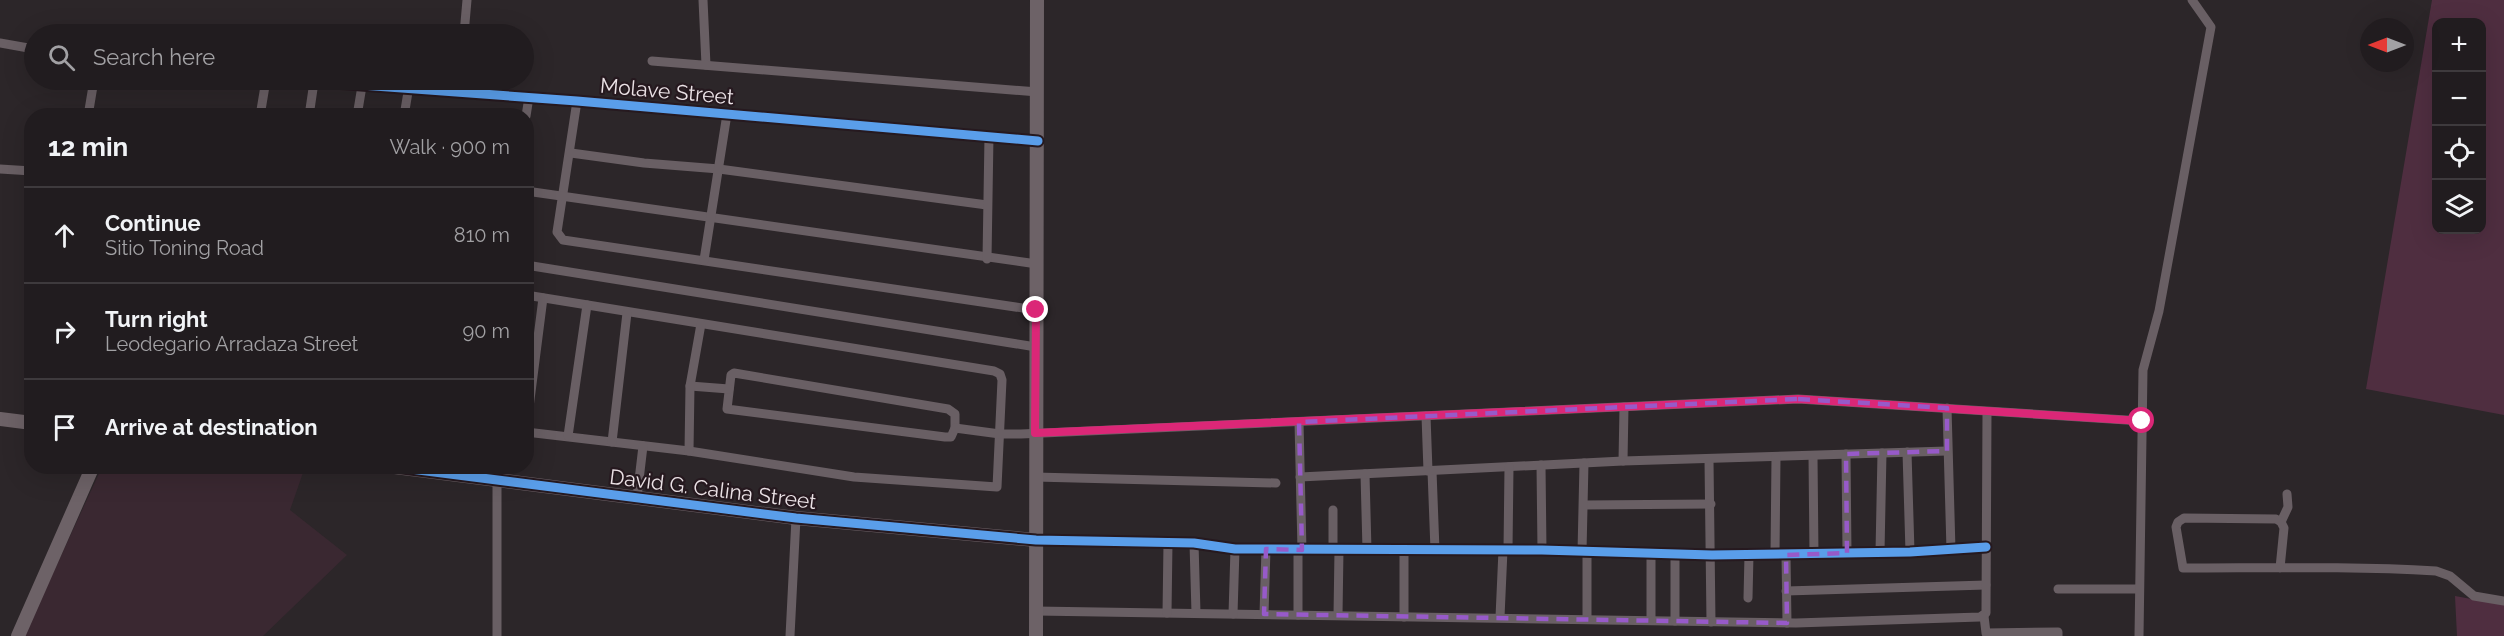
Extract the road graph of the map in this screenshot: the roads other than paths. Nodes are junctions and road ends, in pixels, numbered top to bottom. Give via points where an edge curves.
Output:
1 (467, 0) edge
2 (704, 0) edge
3 (1037, 0) edge
4 (2192, 0) edge
5 (465, 24) edge
6 (0, 43) edge
7 (24, 47) edge
8 (652, 61) dead end
9 (706, 65) junction
10 (92, 90) edge
11 (264, 90) edge
12 (313, 90) edge
13 (361, 90) edge
14 (408, 90) edge
15 (460, 90) edge
16 (1038, 92) junction
17 (529, 98) junction
18 (577, 101) junction
19 (89, 108) edge
20 (261, 108) edge
21 (310, 108) edge
22 (358, 108) edge
23 (405, 108) edge
24 (527, 108) edge
25 (727, 114) junction
26 (989, 136) junction
27 (1038, 141) junction
28 (571, 153) junction
29 (0, 169) edge
30 (719, 169) junction
31 (24, 170) edge
32 (534, 192) edge
33 (563, 196) junction
34 (987, 205) junction
35 (712, 218) junction
36 (987, 259) junction
37 (704, 260) junction
38 (1037, 264) junction
39 (534, 266) edge
40 (534, 296) edge
41 (543, 298) junction
42 (587, 305) junction
43 (1036, 310) junction
44 (627, 313) junction
45 (701, 324) junction
46 (1036, 347) junction
47 (534, 368) edge
48 (690, 386) junction
49 (729, 389) junction
50 (1624, 407) junction
51 (1947, 408) junction
52 (1987, 412) junction
53 (1426, 416) junction
54 (0, 419) edge
55 (2142, 421) junction
56 (24, 422) edge
57 (1299, 422) junction
58 (955, 428) junction
59 (534, 432) edge
60 (1035, 433) junction
61 (1000, 434) junction
62 (568, 436) junction
63 (612, 442) junction
64 (646, 446) junction
65 (688, 451) junction
66 (1947, 451) junction
67 (1907, 452) junction
68 (1882, 453) junction
69 (1846, 454) junction
70 (1813, 456) junction
71 (1776, 457) junction
72 (1709, 460) junction
73 (1623, 461) junction
74 (1584, 463) junction
75 (1541, 465) junction
76 (1509, 467) junction
77 (1430, 471) junction
78 (89, 474) edge
79 (449, 474) edge
80 (1365, 474) junction
81 (1035, 477) junction
82 (1300, 477) junction
83 (496, 480) junction
84 (1276, 483) dead end
85 (2288, 494) dead end
86 (641, 497) junction
87 (1711, 504) junction
88 (1584, 505) junction
89 (1333, 510) dead end
90 (796, 518) junction
91 (2281, 522) junction
92 (1036, 540) junction
93 (1168, 543) junction
94 (1194, 543) junction
95 (1986, 547) junction
96 (1235, 549) junction
97 (1266, 549) junction
98 (1300, 550) junction
99 (1336, 550) junction
100 (1367, 550) junction
101 (1404, 550) junction
102 (1435, 550) junction
103 (1505, 550) junction
104 (1542, 550) junction
105 (1951, 550) junction
106 (1585, 552) junction
107 (1880, 552) junction
108 (1910, 552) junction
109 (1847, 553) junction
110 (1651, 555) junction
111 (1675, 555) junction
112 (1712, 555) junction
113 (1749, 555) junction
114 (1775, 555) junction
115 (1786, 555) junction
116 (1814, 555) junction
117 (2280, 568) junction
118 (1986, 585) junction
119 (2058, 589) dead end
120 (2139, 589) junction
121 (1786, 591) junction
122 (1748, 598) dead end
123 (2504, 601) edge
124 (1036, 611) junction
125 (1167, 613) junction
126 (1196, 613) junction
127 (1233, 614) junction
128 (1264, 614) junction
129 (1298, 615) junction
130 (1338, 615) junction
131 (1984, 616) junction
132 (1404, 617) junction
133 (1500, 617) junction
134 (1587, 619) junction
135 (1652, 620) junction
136 (1675, 621) junction
137 (1711, 622) junction
138 (1787, 623) junction
139 (18, 636) edge
140 (497, 636) edge
141 (790, 636) edge
142 (1036, 636) edge
143 (2058, 636) edge
144 (2139, 636) edge

1 - 5 street
2 - 9 street
3 - 16 street
4 - 55 street via 2211,27 2159,311 2145,357
6 - 7 street
8 - 9 street
9 - 16 street
10 - 19 street
11 - 20 street
12 - 21 street
13 - 22 street
14 - 23 street
15 - 17 street, Molave Street
16 - 27 street
17 - 18 street, Molave Street
17 - 24 street
18 - 25 street, Molave Street
18 - 28 street
25 - 26 street, Molave Street
25 - 30 street
26 - 27 street, Molave Street
26 - 34 street
27 - 38 street
28 - 30 street via 644,164
28 - 33 street
29 - 31 street
30 - 34 street
30 - 35 street
32 - 33 street
33 - 35 street
33 - 37 street via 557,232 563,240
34 - 36 street
35 - 36 street
35 - 37 street
36 - 38 street
37 - 43 street
38 - 43 street
39 - 46 street
40 - 41 street
41 - 42 street
41 - 47 street
42 - 44 street
42 - 62 street
43 - 46 street
44 - 45 street
44 - 63 street
45 - 48 street
45 - 61 street via 994,371 1002,380
46 - 60 street
48 - 49 street
48 - 65 street
49 - 58 street via 727,409 945,437 951,436
49 - 58 street via 734,373 910,403 953,411
50 - 51 street via 1798,399
50 - 53 street
50 - 73 street
51 - 52 street
51 - 66 street
52 - 55 street
52 - 95 street
53 - 57 street
53 - 77 street
54 - 56 street
55 - 120 street
57 - 60 street
57 - 82 street
58 - 61 street
59 - 62 street
60 - 61 street
60 - 81 street
61 - 65 street via 997,487 854,477
62 - 63 street
63 - 64 street
64 - 65 street
64 - 86 street
66 - 67 street
66 - 105 street
67 - 68 street
67 - 108 street
68 - 69 street
68 - 107 street
69 - 70 street
69 - 109 street
70 - 71 street
70 - 116 street
71 - 72 street
71 - 114 street
72 - 73 street
72 - 87 street
73 - 74 street
74 - 75 street
74 - 88 street
75 - 76 street
75 - 104 street
76 - 77 street
76 - 103 street
77 - 80 street
77 - 102 street
78 - 139 street
79 - 83 street, David G. Calina Street
80 - 82 street
80 - 100 street
81 - 84 street
81 - 92 street
82 - 98 street
83 - 86 street, David G. Calina Street
83 - 140 street
85 - 91 street via 2288,507
86 - 90 street, David G. Calina Street
87 - 88 street
87 - 112 street
88 - 106 street
89 - 99 street
90 - 92 street, David G. Calina Street
90 - 141 street
91 - 117 street via 2284,528
91 - 117 street via 2270,518 2184,518 2176,527 2183,568
92 - 93 street
92 - 124 street
93 - 94 street
93 - 125 street
94 - 96 street
94 - 126 street
95 - 105 street
95 - 118 street
96 - 97 street
96 - 127 street
97 - 98 street
97 - 128 street
98 - 99 street
98 - 129 street
99 - 100 street
99 - 130 street
100 - 101 street
101 - 102 street
101 - 132 street
102 - 103 street
103 - 104 street
103 - 133 street
104 - 106 street
105 - 108 street
106 - 110 street
106 - 134 street
107 - 108 street
107 - 109 street
109 - 116 street
110 - 111 street
110 - 135 street
111 - 112 street
111 - 136 street
112 - 113 street
112 - 137 street
113 - 114 street
113 - 122 street
114 - 115 street
115 - 116 street
115 - 121 street
117 - 123 street via 2436,571 2450,576 2474,596
118 - 121 street
118 - 131 street
119 - 120 street
120 - 144 street
121 - 138 street
124 - 125 street
124 - 142 street
125 - 126 street
126 - 127 street
127 - 128 street
128 - 129 street
129 - 130 street
130 - 132 street
131 - 138 street
131 - 143 street via 1986,633 2058,632
132 - 133 street
133 - 134 street
134 - 135 street
135 - 136 street
136 - 137 street
137 - 138 street

